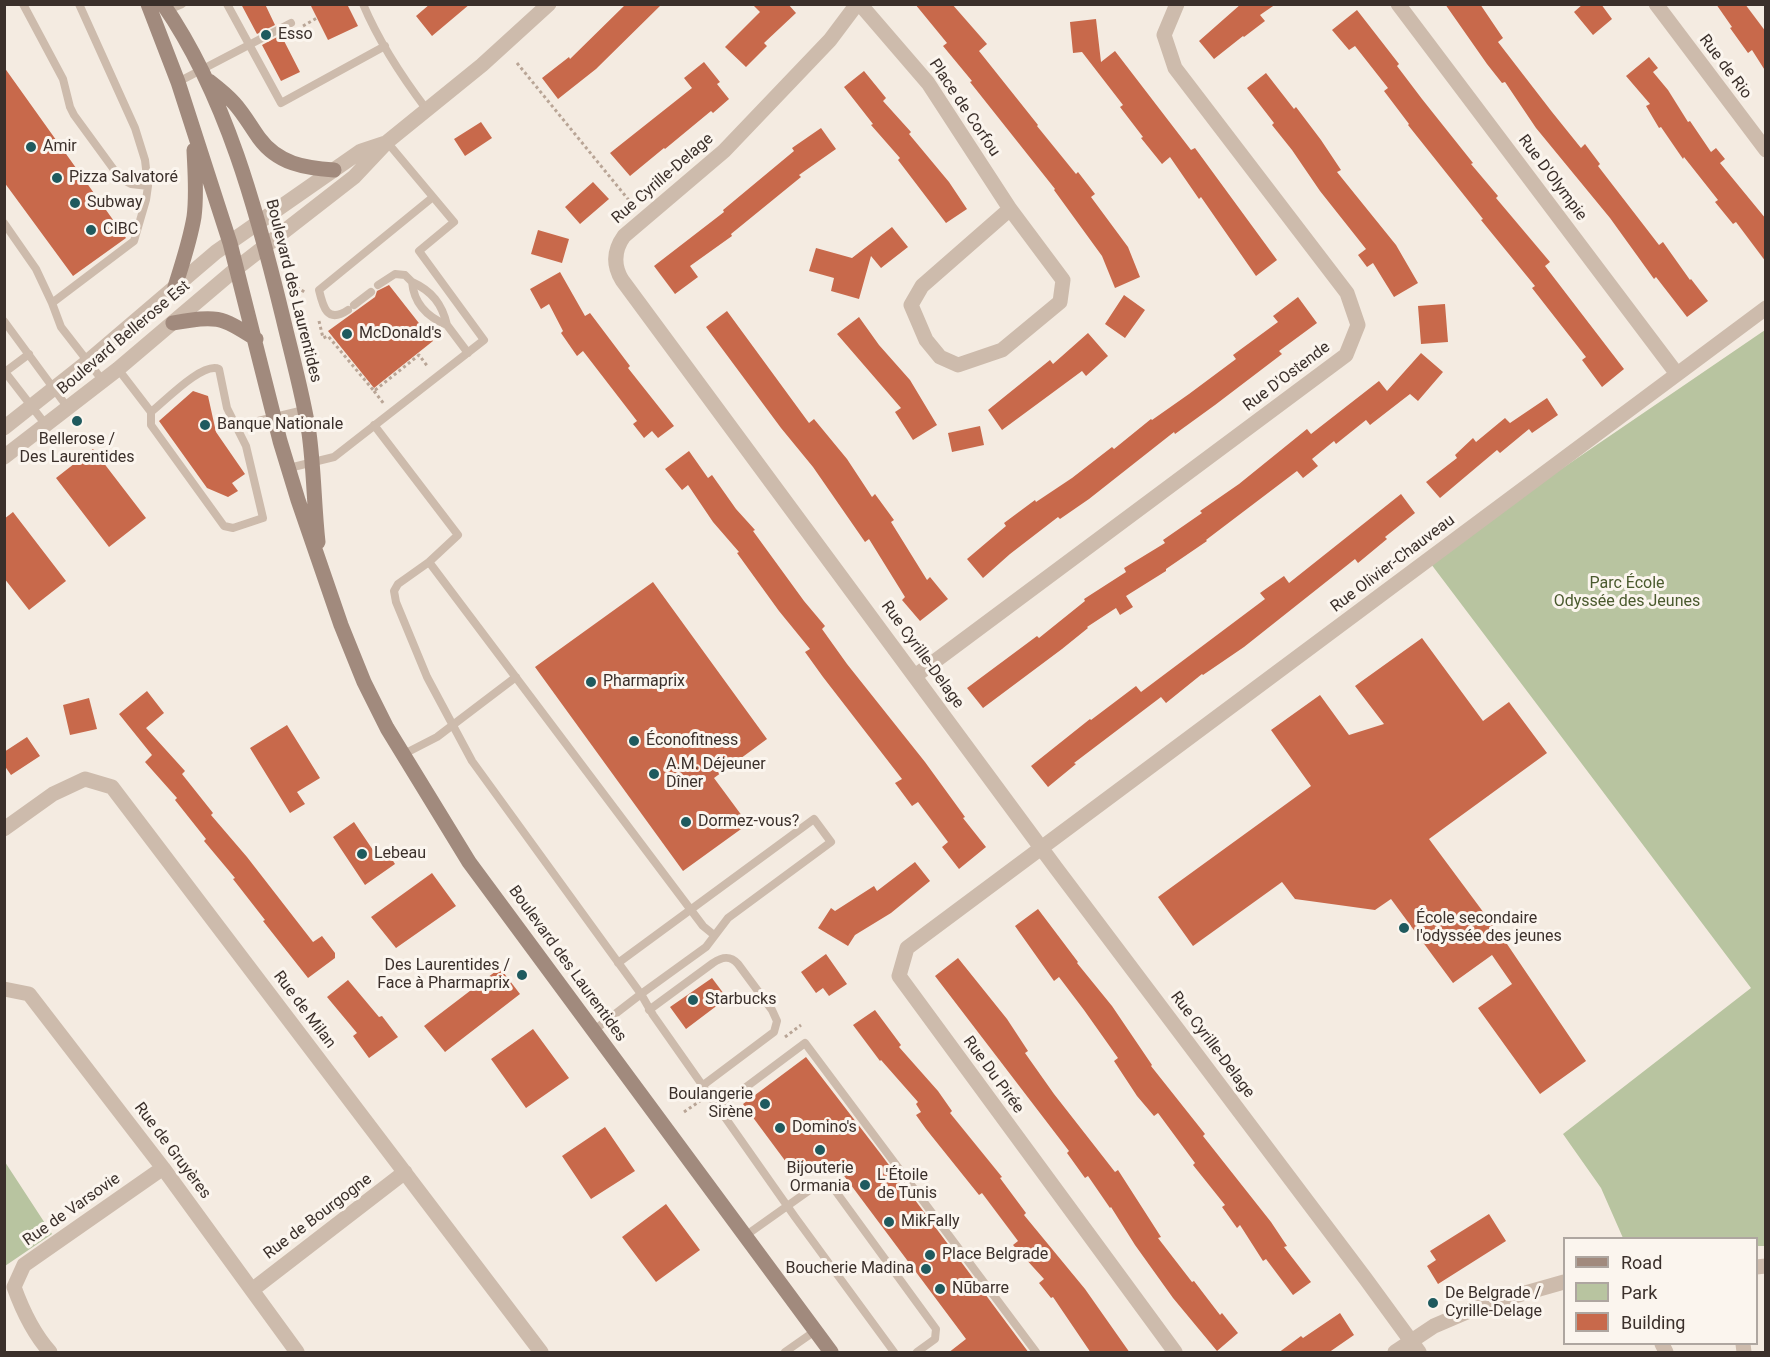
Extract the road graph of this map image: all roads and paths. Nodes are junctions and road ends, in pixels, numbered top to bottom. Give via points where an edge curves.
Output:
1 (79, 4) edge
2 (182, 4) edge
3 (227, 4) edge
4 (363, 4) edge
5 (549, 4) edge
6 (859, 4) edge
7 (1177, 4) edge
8 (1398, 4) edge
9 (1656, 4) edge
10 (24, 5) edge
11 (158, 9) edge
12 (317, 18) dead end
13 (293, 26) joint
14 (249, 44) junction
15 (385, 46) junction
16 (517, 63) dead end
17 (205, 75) junction
18 (178, 82) junction
19 (427, 110) junction
20 (194, 132) junction
21 (387, 142) junction
22 (1766, 150) edge
23 (334, 170) junction
24 (148, 186) junction
25 (433, 197) junction
26 (632, 204) dead end
27 (1010, 209) junction
28 (259, 222) junction
29 (4, 223) edge
30 (230, 243) junction
31 (266, 246) junction
32 (237, 268) junction
33 (412, 282) junction
34 (378, 285) dead end
35 (175, 287) junction
36 (289, 288) dead end
37 (370, 292) dead end
38 (313, 297) dead end
39 (52, 303) junction
40 (1766, 308) edge
41 (4, 321) edge
42 (173, 323) junction
43 (447, 326) junction
44 (328, 336) dead end
45 (256, 339) junction
46 (468, 353) junction
47 (29, 354) junction
48 (419, 355) dead end
49 (87, 362) junction
50 (117, 369) junction
51 (1677, 374) junction
52 (103, 381) junction
53 (54, 388) junction
54 (32, 406) junction
55 (68, 408) junction
56 (304, 410) junction
57 (151, 412) junction
58 (274, 417) junction
59 (46, 425) junction
60 (374, 425) junction
61 (237, 426) junction
62 (4, 428) edge
63 (4, 457) edge
64 (311, 463) junction
65 (289, 468) junction
66 (429, 562) junction
67 (322, 569) junction
68 (915, 676) junction
69 (516, 677) junction
70 (452, 725) junction
71 (402, 755) junction
72 (4, 829) edge
73 (1042, 849) junction
74 (690, 908) junction
75 (714, 935) junction
76 (618, 963) junction
77 (4, 989) edge
78 (641, 994) junction
79 (649, 1010) junction
80 (593, 1031) junction
81 (702, 1086) junction
82 (700, 1101) dead end
83 (718, 1108) junction
84 (684, 1112) dead end
85 (163, 1168) junction
86 (405, 1172) junction
87 (788, 1206) junction
88 (745, 1236) junction
89 (1563, 1282) edge
90 (252, 1290) junction
91 (815, 1331) junction
92 (1415, 1347) edge
93 (50, 1353) edge
94 (297, 1353) edge
95 (541, 1353) edge
96 (785, 1353) edge
97 (831, 1353) edge
98 (894, 1353) edge
99 (917, 1353) edge
100 (1036, 1353) edge
101 (1175, 1353) edge
102 (1395, 1353) edge

1 - 24 lane via 135,128
2 - 11 lane
3 - 14 lane
4 - 15 lane
5 - 19 street
6 - 27 street, Place de Corfou via 928,83
6 - 68 street, Rue Cyrille-Delage via 724,151 624,236 616,263 619,275
7 - 68 street, Rue D'Ostende via 1164,35 1175,68 1347,293 1358,326 1346,355
8 - 51 street, Rue D'Olympie
9 - 22 street, Rue de Rio
10 - 24 lane via 63,79 74,115 120,178
11 - 17 main road, Boulevard des Laurentides
11 - 18 main road, Boulevard des Laurentides
12 - 13 path
13 - 14 lane
14 - 15 lane via 281,103
14 - 17 lane
15 - 19 lane
16 - 26 path
17 - 18 lane
17 - 23 main road via 234,102 272,153 292,164
17 - 28 main road, Boulevard des Laurentides
18 - 20 main road, Boulevard des Laurentides
19 - 21 street
20 - 30 main road, Boulevard des Laurentides
20 - 35 main road via 194,211
21 - 23 street, Boulevard Bellerose Est via 361,151
21 - 25 lane
21 - 31 street, Boulevard Bellerose Est via 354,177
23 - 28 street, Boulevard Bellerose Est
24 - 39 lane via 134,242
25 - 37 lane via 319,290 323,306 329,314 337,316
25 - 46 lane via 454,222 419,251 484,340
27 - 27 street, Place de Corfou via 922,286 911,305 926,340 940,357 958,365 1002,350 1060,302 1063,280
28 - 30 street, Boulevard Bellerose Est
28 - 31 main road, Boulevard des Laurentides
29 - 39 lane via 36,269
30 - 32 main road, Boulevard des Laurentides
30 - 35 street, Boulevard Bellerose Est
31 - 32 street, Boulevard Bellerose Est
31 - 56 main road, Boulevard des Laurentides
32 - 42 street, Boulevard Bellerose Est
32 - 45 main road, Boulevard des Laurentides
33 - 34 lane via 395,274
33 - 43 lane via 425,288 443,310
33 - 43 lane via 413,296 432,319
35 - 49 street, Boulevard Bellerose Est
36 - 38 path via 295,286
39 - 49 lane via 61,327
40 - 51 street, Rue Olivier-Chauveau
41 - 47 lane
42 - 45 main road via 218,318
42 - 50 street, Boulevard Bellerose Est
43 - 46 lane
44 - 48 path via 374,391
45 - 58 main road, Boulevard des Laurentides
46 - 60 lane
47 - 53 lane
47 - 54 lane via 5,372
49 - 52 lane
49 - 53 street, Boulevard Bellerose Est
50 - 52 street, Boulevard Bellerose Est
50 - 57 lane
51 - 73 street, Rue Olivier-Chauveau
52 - 55 street, Boulevard Bellerose Est
53 - 54 street, Boulevard Bellerose Est
53 - 55 lane
54 - 59 lane
54 - 62 street, Boulevard Bellerose Est
55 - 59 street, Boulevard Bellerose Est
56 - 58 lane
56 - 64 main road, Boulevard des Laurentides
57 - 61 lane via 201,371 214,367 220,372 227,408
57 - 61 lane via 151,425 228,528 263,518 246,446
58 - 61 lane
58 - 65 main road, Boulevard des Laurentides
59 - 63 street, Boulevard Bellerose Est
60 - 64 lane via 334,457
60 - 66 lane via 458,535
64 - 65 lane
64 - 67 main road, Boulevard des Laurentides
65 - 67 main road, Boulevard des Laurentides
66 - 69 lane
66 - 70 lane via 398,584 394,594 427,677
67 - 71 main road, Boulevard des Laurentides via 357,665
68 - 73 street, Rue Cyrille-Delage
69 - 70 lane
69 - 74 lane
70 - 71 lane
70 - 76 lane via 484,779
71 - 80 main road, Boulevard des Laurentides via 469,862
72 - 86 street, Rue de Milan via 53,794 85,779 112,787
73 - 92 street, Rue Cyrille-Delage
73 - 101 street, Rue Du Pirée via 907,948 899,976
74 - 75 lane
74 - 75 lane via 814,819 831,842 728,918
74 - 76 lane
75 - 78 lane via 706,946
76 - 78 lane
77 - 85 street, Rue de Gruyères via 29,994
78 - 79 lane
78 - 80 lane
79 - 81 lane
79 - 81 lane via 723,957 738,964 772,1010 777,1021 774,1032
80 - 88 main road, Boulevard des Laurentides
81 - 83 lane
82 - 84 path
83 - 87 lane
83 - 100 lane via 805,1043
85 - 90 street, Rue de Gruyères
85 - 93 street, Rue de Varsovie via 24,1265 14,1287 36,1336
86 - 90 street, Rue de Bourgogne
86 - 95 street, Rue de Milan
87 - 88 lane
87 - 98 lane
87 - 99 lane via 819,1185 834,1189 936,1329 935,1339
88 - 91 main road, Boulevard des Laurentides
89 - 92 street via 1483,1305 1434,1326
90 - 94 street, Rue de Gruyères
91 - 96 lane
91 - 97 main road, Boulevard des Laurentides
92 - 102 street

